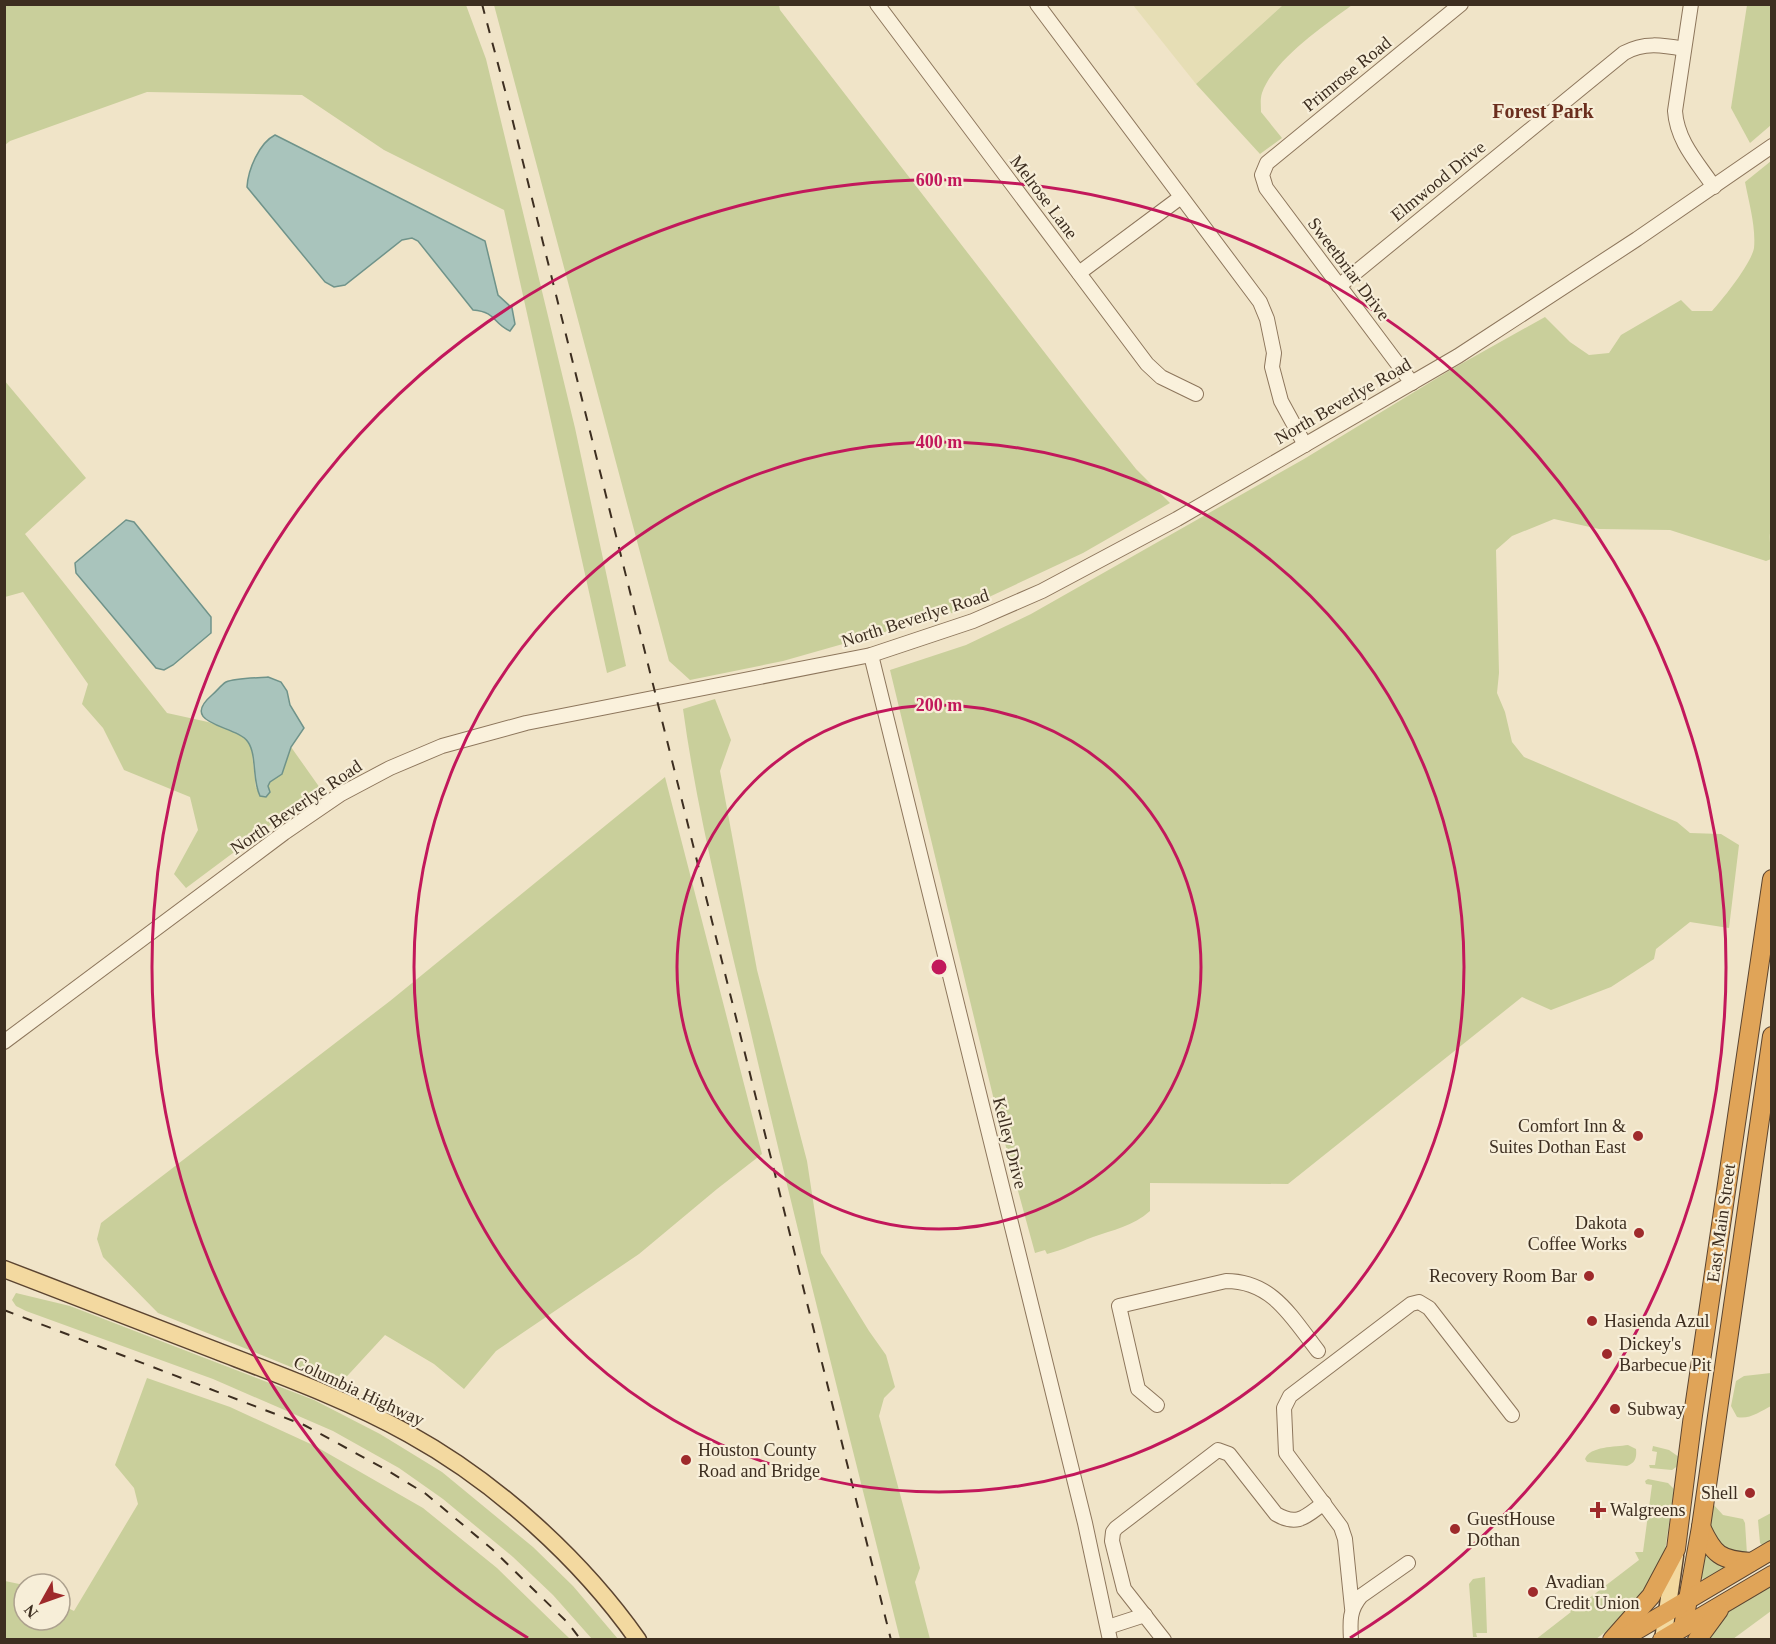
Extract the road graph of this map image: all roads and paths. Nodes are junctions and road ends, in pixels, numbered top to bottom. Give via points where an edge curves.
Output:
1 (877, 4) edge
2 (1037, 4) edge
3 (1461, 4) edge
4 (1691, 4) edge
5 (1684, 49) junction
6 (1772, 146) edge
7 (1262, 176) joint
8 (1714, 187) junction
9 (1181, 197) junction
10 (1079, 273) junction
11 (1339, 286) junction
12 (1412, 383) junction
13 (1196, 394) dead end
14 (1309, 443) junction
15 (870, 655) junction
16 (1772, 879) edge
17 (1772, 1036) edge
18 (4, 1042) edge
19 (4, 1269) edge
20 (1318, 1351) dead end
21 (1157, 1405) dead end
22 (1512, 1415) dead end
23 (1324, 1503) junction
24 (1701, 1527) junction
25 (1676, 1549) junction
26 (1772, 1550) edge
27 (1751, 1562) junction
28 (1408, 1563) dead end
29 (1772, 1575) edge
30 (1687, 1599) junction
31 (1726, 1601) junction
32 (1352, 1608) junction
33 (1667, 1612) junction
34 (1145, 1615) junction
35 (1109, 1633) edge
36 (1682, 1633) edge
37 (1663, 1639) edge
38 (638, 1640) edge
39 (1164, 1640) edge
40 (1351, 1640) edge
41 (1612, 1640) edge
42 (1620, 1640) edge
43 (1697, 1640) edge

1 - 10 street, Melrose Lane
2 - 9 street
3 - 7 street, Primrose Road via 1267,163
4 - 5 street
5 - 8 street via 1676,123 1688,152
5 - 11 street, Elmwood Drive via 1652,44 1624,53
6 - 8 street, North Beverlye Road
7 - 11 street, Sweetbriar Drive
8 - 12 street, North Beverlye Road
9 - 10 street
9 - 14 street via 1260,302 1267,319 1274,353 1272,367 1281,401
10 - 13 street, Melrose Lane via 1151,369
11 - 12 street, Sweetbriar Drive
12 - 14 street, North Beverlye Road
14 - 15 street, North Beverlye Road via 1042,591 973,621
15 - 18 street, North Beverlye Road via 526,723 442,746 390,768 341,794 284,833
15 - 35 street, Kelley Drive via 1086,1524
16 - 25 highway, East Main Street
17 - 24 highway, East Main Street
19 - 38 main road, Columbia Highway via 316,1389 411,1435 495,1492 543,1534 597,1588
20 - 21 street via 1281,1304 1267,1292 1241,1281 1226,1281 1119,1306 1138,1389
22 - 23 street via 1429,1308 1424,1303 1411,1304 1286,1402 1286,1453
23 - 32 street via 1345,1539
23 - 34 street via 1303,1518 1283,1518 1229,1454 1218,1450 1113,1532 1125,1589
24 - 27 highway via 1718,1555
24 - 30 highway, East Main Street
25 - 33 main road, East Main Street
25 - 41 highway via 1651,1596
26 - 27 highway
27 - 30 highway
28 - 32 street via 1361,1596
29 - 31 highway
30 - 33 highway
30 - 36 highway, East Main Street
31 - 36 highway
31 - 43 highway
32 - 40 street
33 - 37 main road, East Main Street
33 - 42 highway
34 - 35 street
34 - 39 street
36 - 37 highway

